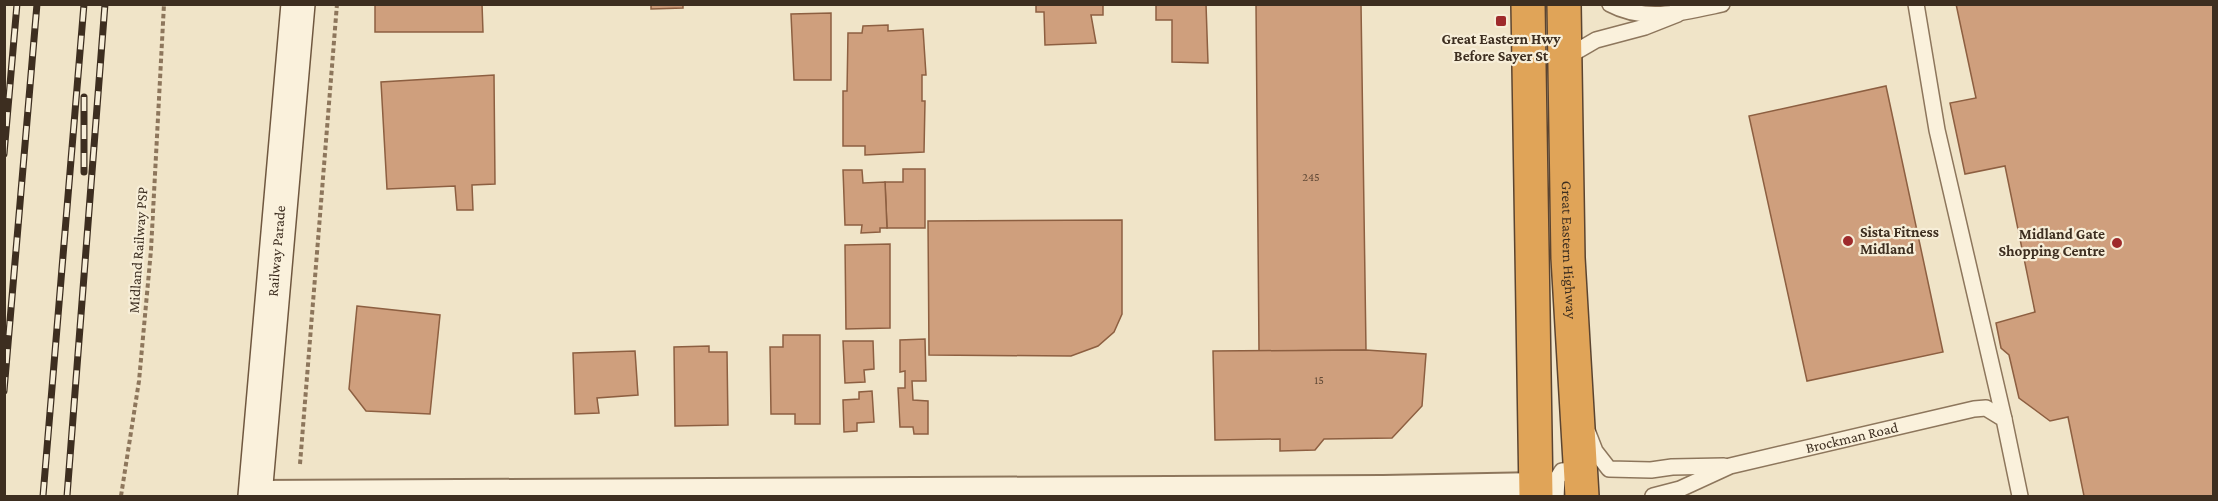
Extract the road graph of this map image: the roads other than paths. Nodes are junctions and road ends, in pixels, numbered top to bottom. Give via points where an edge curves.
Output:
1 (298, 4) edge
2 (1528, 4) edge
3 (1564, 4) edge
4 (1610, 4) edge
5 (1722, 4) edge
6 (1916, 4) edge
7 (1678, 14) junction
8 (1565, 58) junction
9 (2004, 419) junction
10 (1730, 466) junction
11 (1590, 478) edge
12 (1543, 493) edge
13 (255, 496) edge
14 (1653, 496) edge
15 (2020, 496) edge

1 - 13 street, Railway Parade
2 - 12 highway
3 - 8 highway, Great Eastern Highway
4 - 7 lane via 1635,15
5 - 7 lane
6 - 9 lane via 1937,129
7 - 8 lane via 1596,40
8 - 11 highway, Great Eastern Highway via 1575,400
9 - 10 lane, Brockman Road via 1986,408 1974,409
9 - 15 lane
10 - 11 lane, Brockman Road via 1672,467
10 - 14 lane, Brockman Road via 1680,489
11 - 12 lane via 1562,471
12 - 13 street via 1338,490

